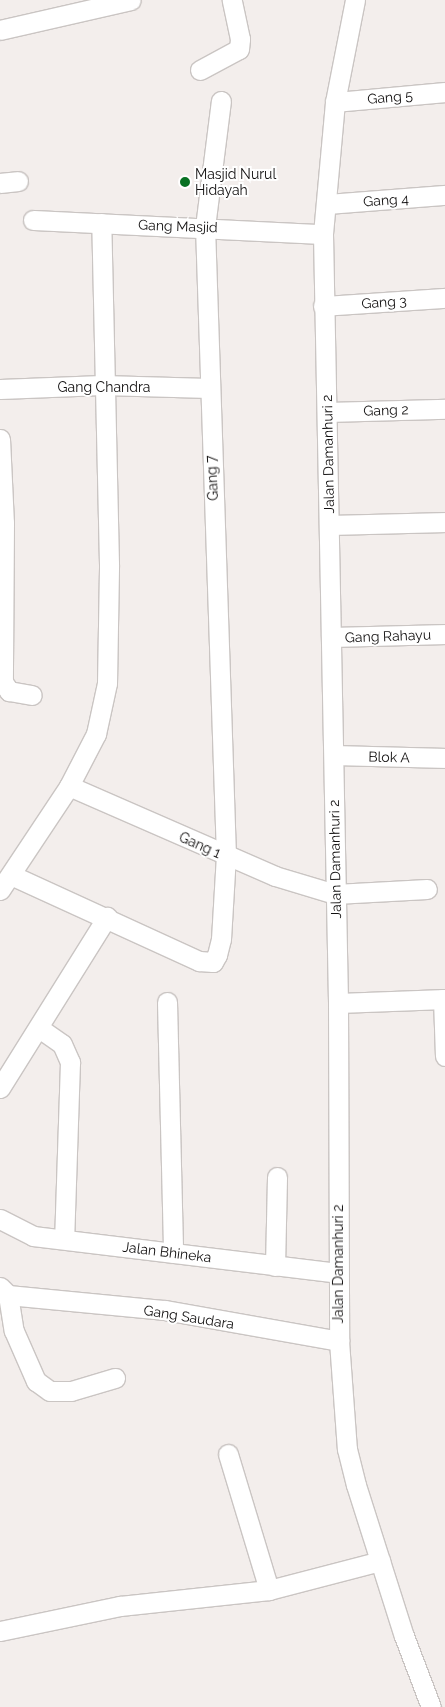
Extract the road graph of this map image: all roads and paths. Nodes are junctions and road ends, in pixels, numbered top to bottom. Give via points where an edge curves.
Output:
1 (131, 0) edge
2 (232, 0) edge
3 (355, 0) edge
4 (0, 30) edge
5 (200, 70) dead end
6 (445, 92) edge
7 (221, 101) dead end
8 (336, 102) junction
9 (445, 195) edge
10 (327, 204) junction
11 (33, 220) dead end
12 (101, 223) junction
13 (205, 227) junction
14 (323, 234) junction
15 (445, 298) edge
16 (323, 306) junction
17 (102, 385) junction
18 (208, 388) junction
19 (0, 389) edge
20 (445, 409) edge
21 (327, 412) junction
22 (0, 439) edge
23 (445, 522) edge
24 (2, 523) edge
25 (330, 524) junction
26 (445, 634) edge
27 (331, 637) junction
28 (32, 695) dead end
29 (334, 755) junction
30 (445, 758) edge
31 (69, 786) junction
32 (226, 856) junction
33 (6, 882) edge
34 (427, 888) dead end
35 (335, 894) junction
36 (107, 917) junction
37 (444, 999) edge
38 (167, 1002) dead end
39 (338, 1003) junction
40 (39, 1028) junction
41 (445, 1056) edge
42 (0, 1088) edge
43 (276, 1177) dead end
44 (1, 1221) edge
45 (64, 1238) junction
46 (173, 1253) junction
47 (276, 1266) junction
48 (338, 1273) junction
49 (4, 1291) edge
50 (339, 1341) junction
51 (115, 1378) dead end
52 (228, 1454) dead end
53 (380, 1561) junction
54 (269, 1590) junction
55 (0, 1631) edge
56 (431, 1707) edge

1 - 4 street
2 - 5 street via 239,49
3 - 8 street, Jalan Damanhuri 2
6 - 8 street, Gang 5
7 - 13 street, Gang 7
8 - 10 street, Jalan Damanhuri 2
9 - 10 street, Gang 4
10 - 14 street, Jalan Damanhuri 2
11 - 12 street, Gang Masjid
12 - 13 street, Gang Masjid
12 - 17 street
13 - 14 street, Gang Masjid
13 - 18 street, Gang 7
14 - 16 street, Jalan Damanhuri 2
15 - 16 street, Gang 3
16 - 21 street, Jalan Damanhuri 2
17 - 18 street, Gang Chandra
17 - 19 street, Gang Chandra
17 - 31 street via 109,564 107,683 96,734
18 - 32 street, Gang 7
20 - 21 street, Gang 2
21 - 25 street, Jalan Damanhuri 2
22 - 24 street
23 - 25 street
24 - 28 street via 3,682 9,692
25 - 27 street, Jalan Damanhuri 2
26 - 27 street, Gang Rahayu
27 - 29 street, Jalan Damanhuri 2
29 - 30 street, Blok A
29 - 35 street, Jalan Damanhuri 2
31 - 32 street, Gang 1
31 - 33 street
32 - 35 street, Gang 1 via 275,876
32 - 36 street, Gang 7 via 221,939 213,962 199,961
33 - 36 street
34 - 35 street
35 - 39 street, Jalan Damanhuri 2
36 - 40 street
37 - 39 street
37 - 41 street
38 - 46 street
39 - 48 street, Jalan Damanhuri 2
40 - 42 street
40 - 45 street via 62,1044 70,1062
43 - 47 street
44 - 45 street, Jalan Bhineka via 33,1236
45 - 46 street, Jalan Bhineka
46 - 47 street, Jalan Bhineka
47 - 48 street, Jalan Bhineka
48 - 50 street, Jalan Damanhuri 2
49 - 50 street, Gang Saudara via 165,1310
49 - 51 street via 14,1331 36,1381 50,1390 71,1391
50 - 53 street, Jalan Damanhuri 2 via 348,1449
52 - 54 street
53 - 54 street
53 - 56 street, Jalan Damanhuri 2
54 - 55 street via 120,1606

